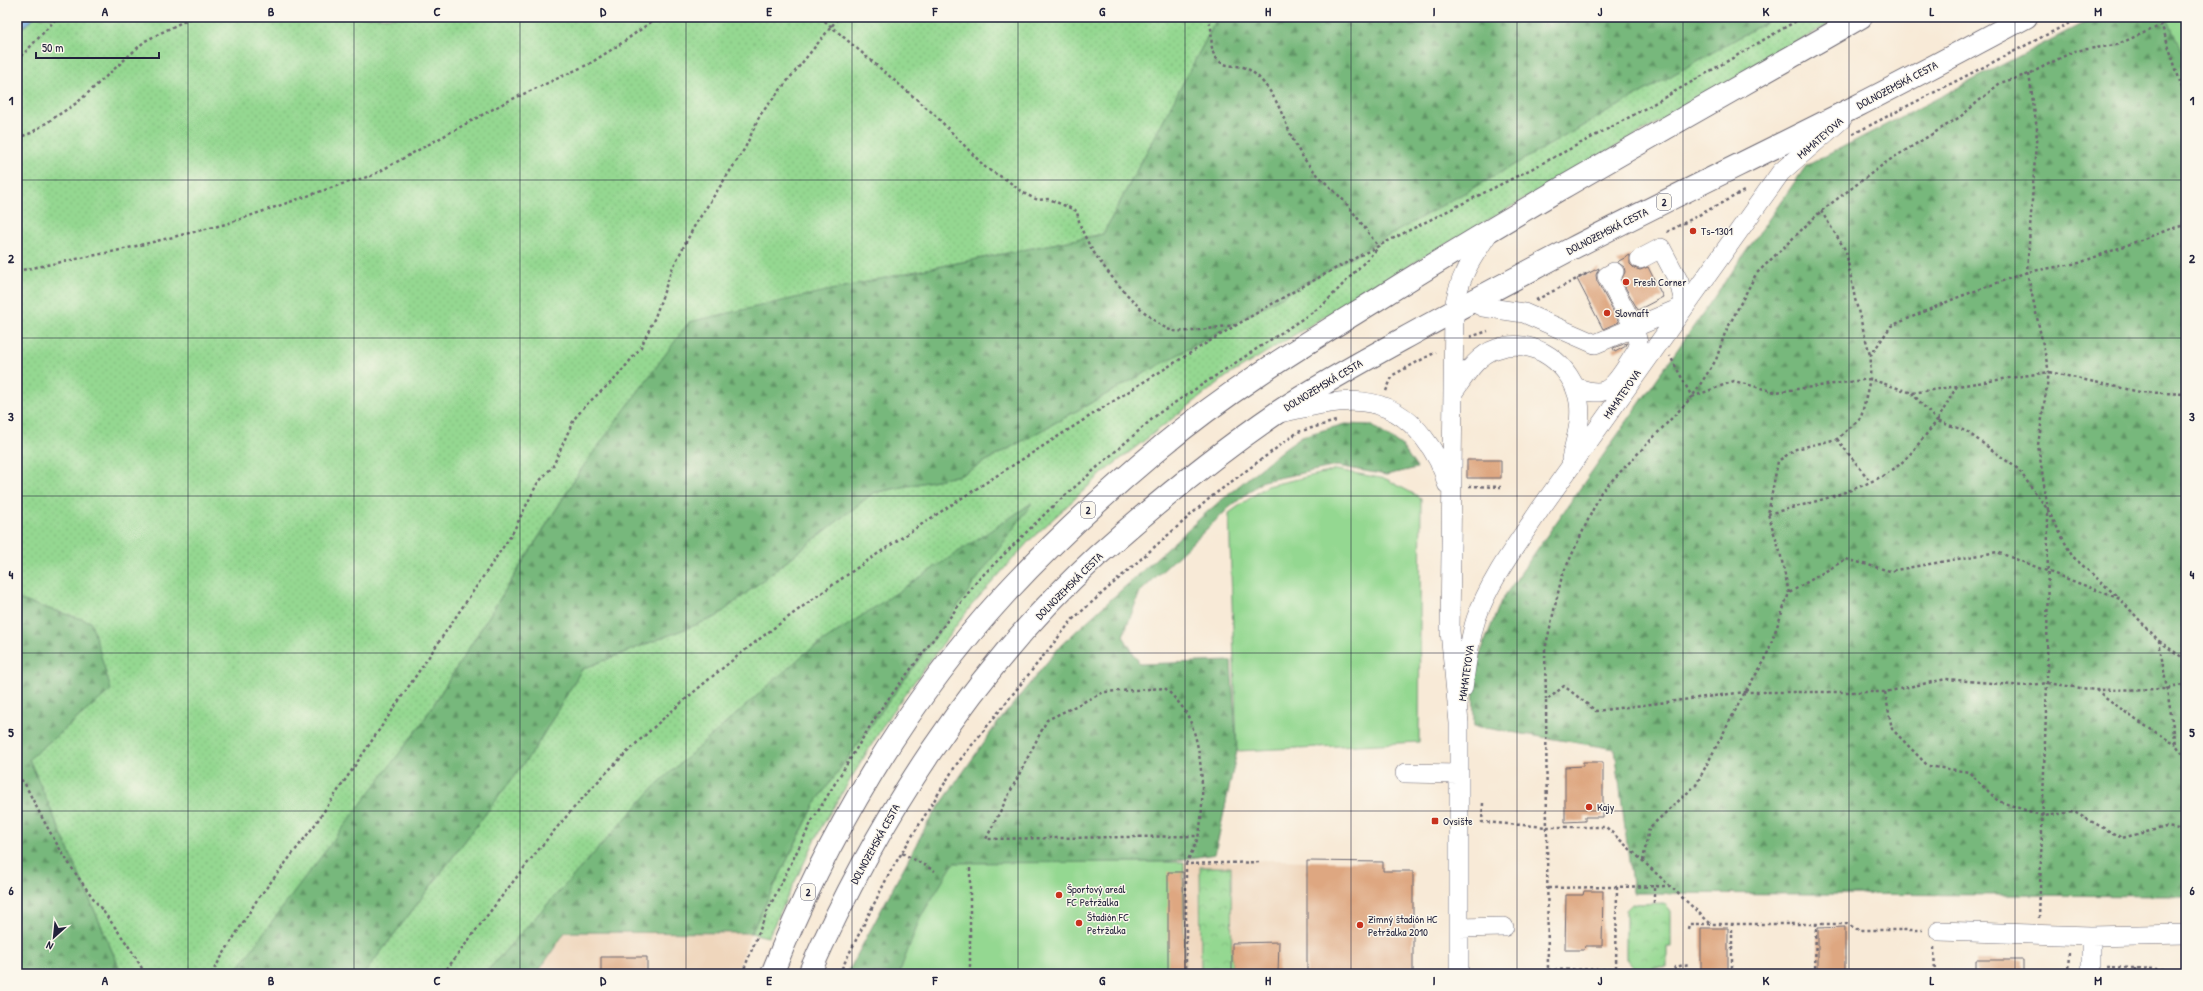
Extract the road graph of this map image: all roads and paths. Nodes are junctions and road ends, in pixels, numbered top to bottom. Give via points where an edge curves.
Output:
1 (58, 17) edge
2 (192, 17) edge
3 (658, 17) edge
4 (820, 17) edge
5 (839, 17) edge
6 (1206, 17) edge
7 (1210, 17) edge
8 (1803, 17) edge
9 (1860, 17) edge
10 (2026, 17) edge
11 (2081, 17) edge
12 (2159, 17) edge
13 (1209, 21) junction
14 (2162, 25) junction
15 (830, 27) junction
16 (17, 61) edge
17 (2029, 74) junction
18 (2186, 100) edge
19 (1859, 105) junction
20 (1850, 136) dead end
21 (17, 138) edge
22 (1821, 211) junction
23 (2186, 225) edge
24 (1491, 230) junction
25 (1379, 248) junction
26 (1640, 259) dead end
27 (17, 271) edge
28 (1614, 272) dead end
29 (2027, 272) junction
30 (1463, 306) junction
31 (1685, 306) junction
32 (1239, 325) junction
33 (1634, 326) junction
34 (1568, 332) junction
35 (1661, 339) junction
36 (1870, 355) junction
37 (1554, 358) junction
38 (2049, 372) junction
39 (1870, 379) junction
40 (1957, 386) junction
41 (1575, 387) junction
42 (1454, 391) junction
43 (1912, 393) junction
44 (2186, 394) edge
45 (1692, 397) junction
46 (1277, 413) junction
47 (1338, 421) dead end
48 (1937, 421) junction
49 (1838, 439) junction
50 (1569, 468) junction
51 (1870, 482) junction
52 (1452, 485) junction
53 (1501, 487) dead end
54 (1451, 506) junction
55 (2048, 510) junction
56 (1768, 514) junction
57 (2047, 572) junction
58 (1789, 593) junction
59 (2120, 599) junction
60 (2159, 641) junction
61 (2186, 660) edge
62 (2047, 683) junction
63 (2186, 684) edge
64 (2166, 689) junction
65 (2095, 690) junction
66 (1745, 692) junction
67 (1885, 692) junction
68 (1546, 701) junction
69 (1459, 723) junction
70 (2176, 745) junction
71 (2186, 758) edge
72 (1405, 773) dead end
73 (1458, 774) junction
74 (17, 775) edge
75 (1483, 803) dead end
76 (2043, 816) junction
77 (1548, 827) junction
78 (2186, 830) edge
79 (1198, 836) junction
80 (902, 853) junction
81 (1643, 861) junction
82 (1262, 862) dead end
83 (1186, 864) junction
84 (970, 868) dead end
85 (935, 871) dead end
86 (1654, 886) junction
87 (1670, 886) junction
88 (1617, 887) junction
89 (1548, 888) junction
90 (1654, 904) dead end
91 (1710, 924) junction
92 (1732, 924) junction
93 (1816, 924) junction
94 (1504, 927) dead end
95 (1459, 928) junction
96 (1688, 929) dead end
97 (1936, 931) junction
98 (2038, 934) junction
99 (2185, 934) edge
100 (2091, 936) junction
101 (1689, 964) dead end
102 (2068, 965) dead end
103 (2136, 968) junction
104 (1616, 969) junction
105 (1633, 969) dead end
106 (1548, 970) junction
107 (2091, 970) edge
108 (2183, 970) junction
109 (145, 974) edge
110 (212, 974) edge
111 (443, 974) edge
112 (772, 974) edge
113 (809, 974) edge
114 (839, 974) edge
115 (970, 974) edge
116 (1186, 974) edge
117 (1459, 974) edge
118 (1548, 974) edge
119 (1618, 974) edge
120 (1671, 974) edge
121 (1732, 974) edge
122 (1815, 974) edge
123 (1935, 974) edge
124 (2136, 974) edge
125 (2183, 974) edge

1 - 16 path
2 - 21 path via 145,41 78,102 31,133
3 - 27 path via 589,64 504,103 371,176 226,224 116,251
4 - 15 path
5 - 15 path
6 - 13 path
7 - 13 path
8 - 25 path via 1587,140
9 - 24 main road, 2
10 - 19 main road, DOLNOZEMSKÁ CESTA / 2
11 - 20 path
12 - 14 path
13 - 25 path via 1211,50 1218,60 1228,66 1244,67 1267,86 1301,154 1344,202
14 - 17 path via 2116,45 2074,51
14 - 18 path
15 - 32 path via 935,115 988,169 1023,193 1077,211 1079,225 1093,252 1122,289 1153,321 1173,330
15 - 110 path via 760,115 745,148 695,225 672,269 641,347 616,378 574,418 553,466 537,484 512,534 314,826 257,900
17 - 22 path via 2000,83 1960,118 1888,161
17 - 29 path via 2037,129
19 - 30 main road, DOLNOZEMSKÁ CESTA / 2 via 1621,223
19 - 31 street, MAMATEYOVA via 1781,172
22 - 36 path via 1846,251 1855,299
22 - 45 path via 1756,274 1726,333 1716,360
23 - 29 path via 2079,263
24 - 30 street, MAMATEYOVA via 1464,272 1456,292
24 - 112 main road, 2 via 1319,336 1217,403 1125,478 1002,597 958,651 881,758 815,877
25 - 32 path via 1334,270
26 - 31 street via 1661,248 1679,282
28 - 33 street via 1607,276
29 - 36 path via 1956,298 1892,326
29 - 38 path
30 - 34 street via 1483,306 1524,313
30 - 42 street, MAMATEYOVA
30 - 46 main road, DOLNOZEMSKÁ CESTA / 2 via 1354,366
31 - 33 street
31 - 35 street, MAMATEYOVA
32 - 111 path via 1140,384 896,540 820,593 724,668 619,760 580,801 543,844
33 - 34 street via 1595,344
33 - 41 street via 1639,347 1614,383 1599,392
34 - 37 street
35 - 45 path
35 - 50 street, MAMATEYOVA
36 - 39 path
37 - 41 street
37 - 42 street via 1527,347 1508,346 1495,349 1470,368
38 - 40 path
38 - 44 path via 2140,392
38 - 55 path via 2038,445
39 - 43 path
39 - 45 path via 1776,392 1734,381
39 - 49 path via 1861,418
40 - 43 path
40 - 48 path
41 - 50 street via 1579,402 1579,423
42 - 52 street, MAMATEYOVA
43 - 48 path
45 - 68 path via 1600,492 1562,576 1544,649
46 - 54 street via 1349,401 1372,402 1392,409 1415,428 1434,452 1444,473
46 - 113 main road, DOLNOZEMSKÁ CESTA / 2 via 1196,474 1096,558 1033,622 1003,657 960,711 908,787 839,911
47 - 80 path via 1298,432 1211,496 1073,619 956,765
48 - 51 path via 1898,465
48 - 55 path via 1966,431 2018,469
49 - 51 path
49 - 56 path via 1796,450 1778,461
50 - 69 street, MAMATEYOVA via 1527,530 1481,606 1468,649
51 - 56 path via 1817,501
52 - 53 path
52 - 54 street, MAMATEYOVA
54 - 69 street, MAMATEYOVA via 1450,631
55 - 57 path
55 - 59 path via 2072,556
56 - 58 path
57 - 58 path via 1998,552 1890,571 1846,559
57 - 59 path
57 - 62 path
58 - 66 path via 1765,660
59 - 60 path
60 - 61 path
60 - 64 path
62 - 65 path
62 - 67 path via 2023,686 1946,679
62 - 76 path
63 - 64 path
64 - 65 path
64 - 70 path
65 - 70 path
66 - 67 path
66 - 68 path via 1596,711 1564,686
66 - 81 path via 1696,785 1649,828
67 - 76 path via 1892,729 1928,766 1969,772 1998,801
68 - 77 path
69 - 73 street, MAMATEYOVA
70 - 71 path
72 - 73 street
73 - 95 street, MAMATEYOVA
74 - 109 path via 25,784 61,852 133,951
75 - 77 path via 1482,822
76 - 78 path via 2074,812 2122,838 2166,827
76 - 98 path
77 - 81 path via 1606,827
77 - 89 path
79 - 79 path via 1166,837 986,839 1047,720 1104,692 1165,688 1186,711 1199,750 1202,785
79 - 83 path
80 - 85 path
80 - 114 path
81 - 87 path
82 - 83 path
83 - 116 path
84 - 115 path
86 - 87 path
86 - 88 path
86 - 90 path
87 - 91 path
88 - 89 path
88 - 104 path
89 - 106 path
91 - 92 path
91 - 96 path via 1689,924
92 - 93 path
92 - 121 path
93 - 97 path via 1847,924 1859,930
93 - 122 path
94 - 95 street
95 - 117 street, MAMATEYOVA
97 - 98 street
97 - 123 path
98 - 100 street
99 - 100 street
99 - 108 path
100 - 107 street
101 - 120 path via 1675,967
102 - 107 path
103 - 107 path
103 - 108 path
103 - 124 path
104 - 105 path
104 - 106 path
104 - 119 path
106 - 118 path
108 - 125 path

